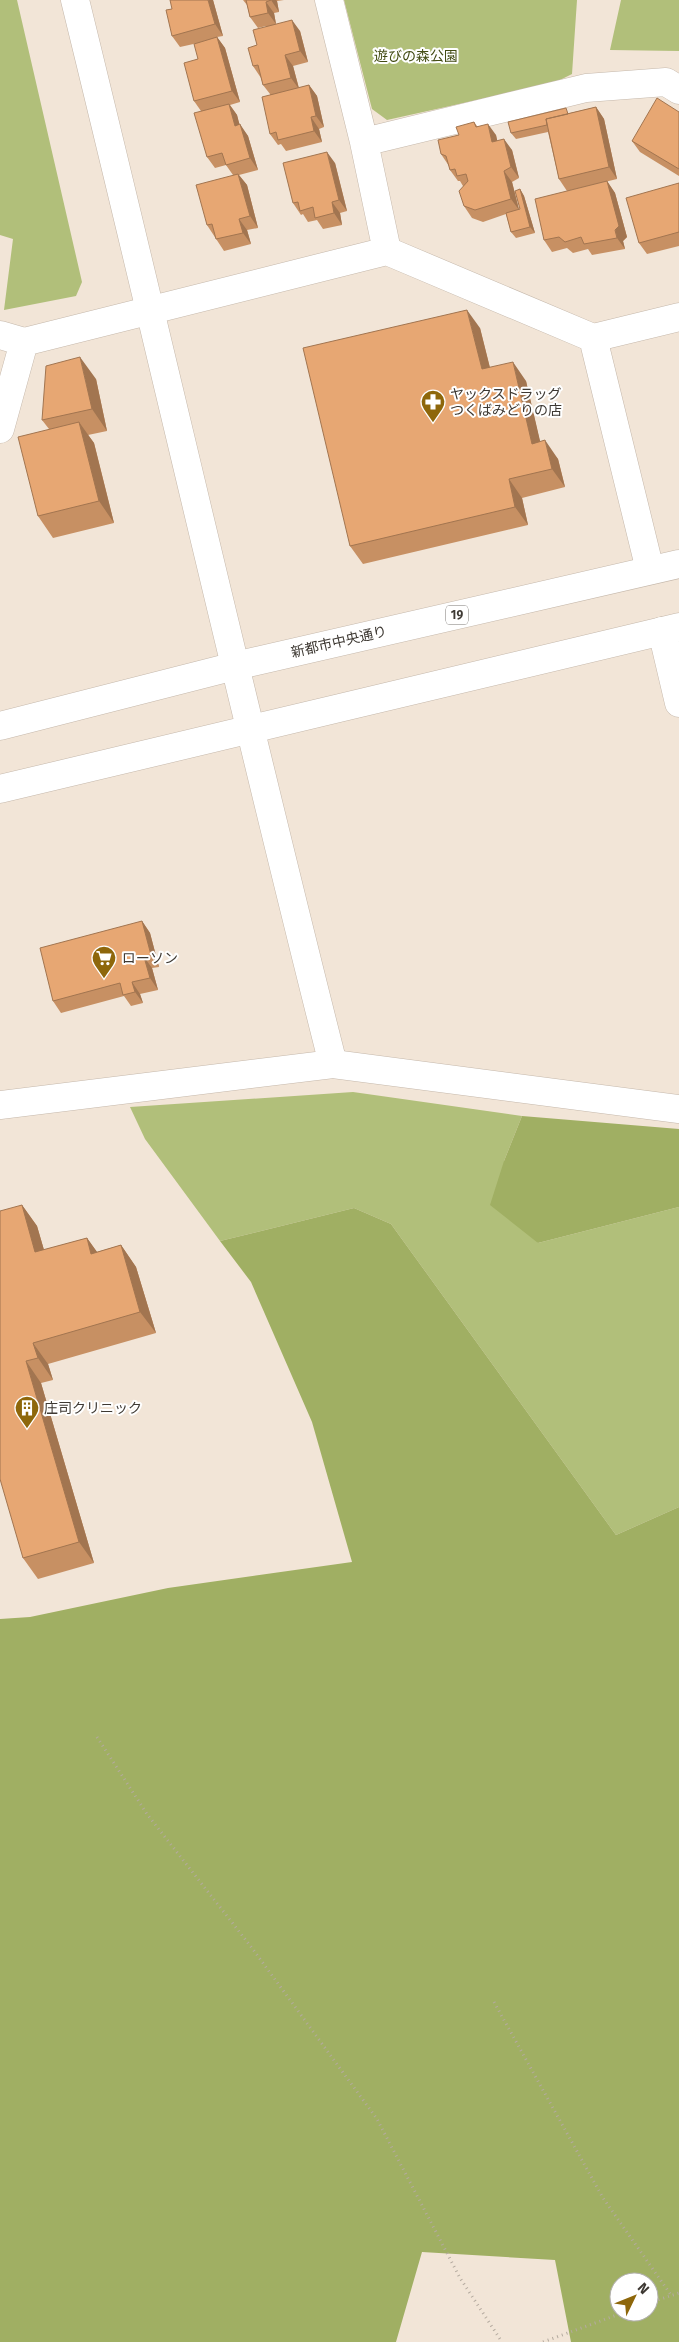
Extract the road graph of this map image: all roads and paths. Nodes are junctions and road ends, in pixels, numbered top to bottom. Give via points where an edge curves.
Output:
1 (75, 0) edge
2 (329, 0) edge
3 (679, 90) edge
4 (364, 142) junction
5 (387, 251) junction
6 (151, 310) junction
7 (679, 317) edge
8 (12, 338) edge
9 (594, 338) junction
10 (0, 430) edge
11 (679, 564) edge
12 (650, 570) junction
13 (670, 629) edge
14 (235, 666) junction
15 (679, 703) edge
16 (0, 726) edge
17 (249, 728) junction
18 (0, 789) edge
19 (333, 1064) junction
20 (0, 1105) edge
21 (679, 1109) edge
22 (97, 1737) dead end
23 (494, 2002) dead end
24 (679, 2293) edge
25 (671, 2295) junction
26 (659, 2299) edge
27 (609, 2318) edge
28 (502, 2342) edge
29 (543, 2342) edge

1 - 6 street
2 - 4 street
3 - 4 street via 666,82 586,88
4 - 5 street
5 - 6 street
5 - 9 street
6 - 8 street
6 - 14 street
7 - 9 street
8 - 10 street
9 - 12 street
11 - 12 street, 新都市中央通り / 19
12 - 14 street, 新都市中央通り / 19
13 - 15 street
13 - 17 street via 381,700
14 - 16 street, 新都市中央通り / 19
14 - 17 street
17 - 18 street
17 - 19 street
19 - 20 street
19 - 21 street
22 - 28 path via 147,1814 252,1948 377,2119 460,2278
23 - 25 path via 603,2198
24 - 25 path
25 - 26 path
27 - 29 path

